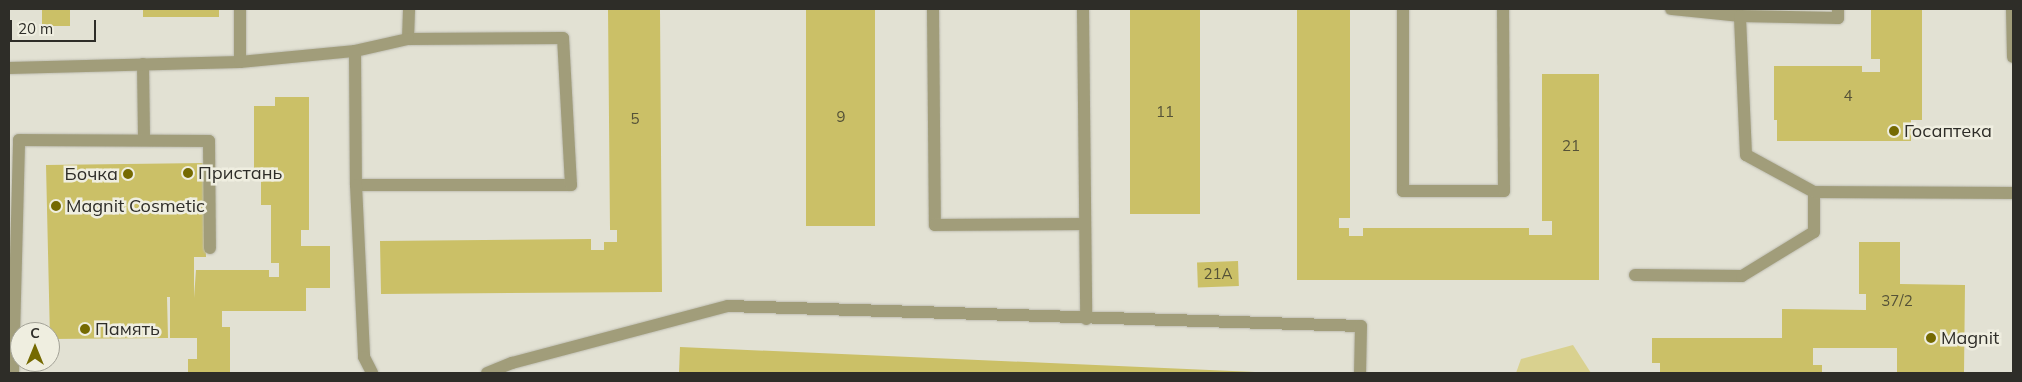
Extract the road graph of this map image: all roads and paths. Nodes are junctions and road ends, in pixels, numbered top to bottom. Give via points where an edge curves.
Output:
1 (240, 9) edge
2 (409, 9) edge
3 (933, 9) edge
4 (1083, 9) edge
5 (1403, 9) edge
6 (1503, 9) edge
7 (1671, 9) edge
8 (1838, 9) edge
9 (2012, 9) edge
10 (1740, 16) junction
11 (408, 39) junction
12 (355, 51) junction
13 (2013, 57) edge
14 (240, 62) junction
15 (143, 64) junction
16 (9, 68) edge
17 (144, 140) junction
18 (356, 185) junction
19 (1814, 192) junction
20 (2013, 194) edge
21 (1085, 224) junction
22 (210, 248) dead end
23 (1635, 275) dead end
24 (1086, 319) junction
25 (13, 373) edge
26 (372, 373) edge
27 (487, 373) edge
28 (1360, 373) edge

1 - 14 street
2 - 11 street
3 - 21 street via 935,225
4 - 21 street
5 - 6 street via 1404,191 1504,191
7 - 10 street
8 - 10 street via 1838,18
9 - 13 street
10 - 19 street via 1746,155
11 - 12 street
11 - 18 street via 563,38 571,185
12 - 14 street
12 - 18 street
14 - 15 street
15 - 16 street
15 - 17 street
17 - 22 street via 209,141
17 - 25 street via 19,140
18 - 26 street via 364,357
19 - 20 street
19 - 23 street via 1814,232 1742,276
21 - 24 street
24 - 27 street via 728,306 512,363
24 - 28 street via 1361,326

